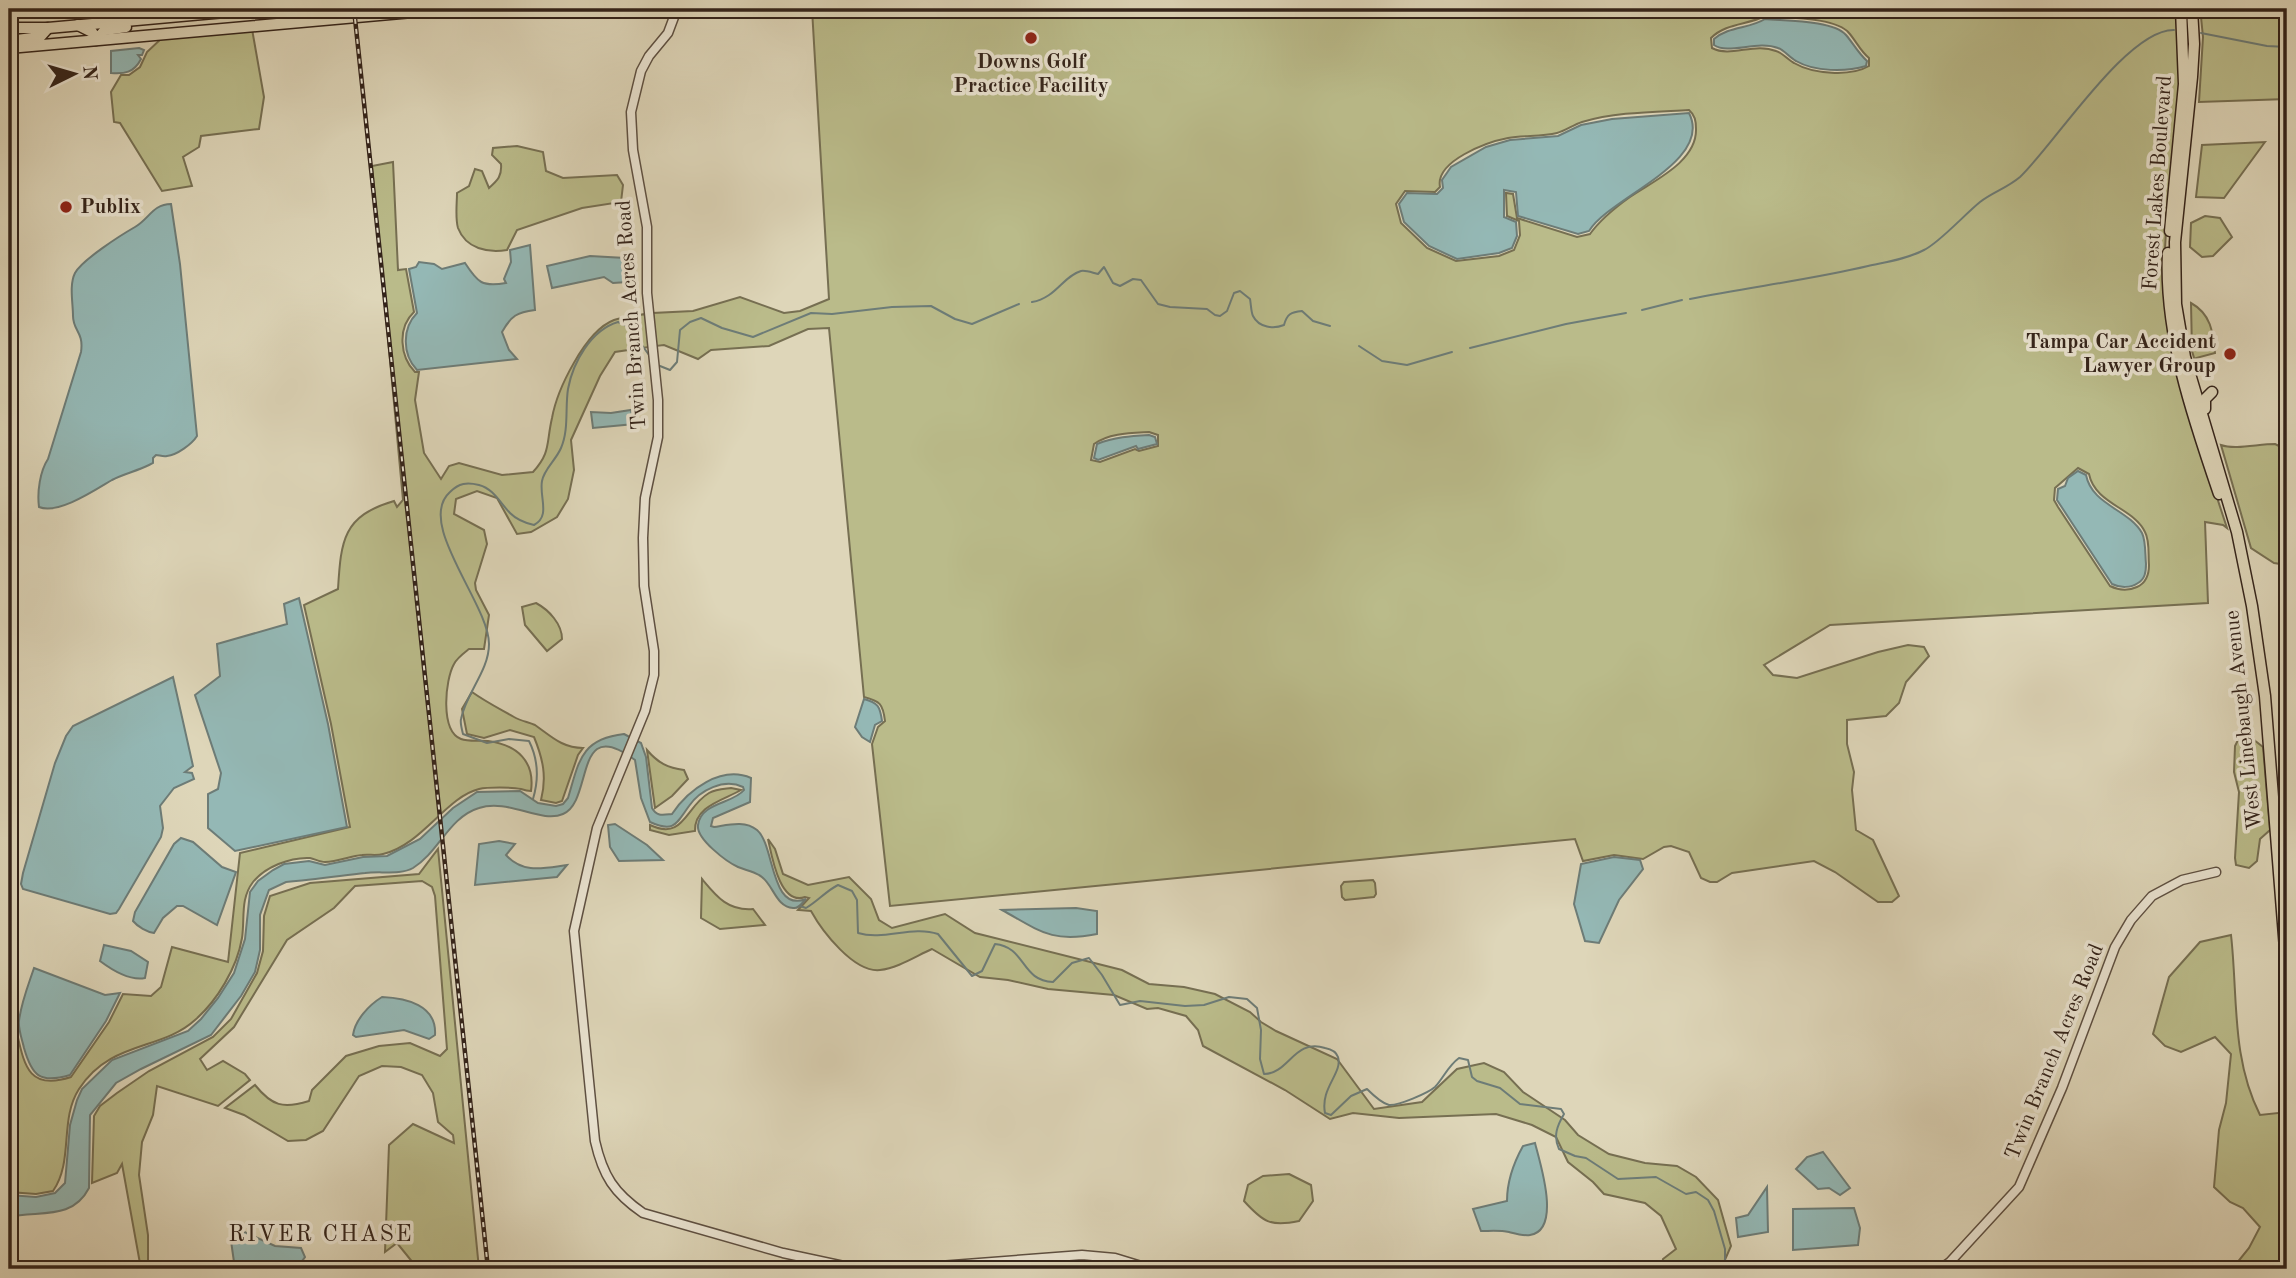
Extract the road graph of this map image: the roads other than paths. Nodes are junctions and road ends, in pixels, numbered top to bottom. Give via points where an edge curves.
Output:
1 (258, 9) edge
2 (446, 9) edge
3 (677, 9) edge
4 (2184, 9) edge
5 (2192, 9) edge
6 (208, 13) junction
7 (194, 15) junction
8 (78, 25) junction
9 (48, 27) junction
10 (11, 28) edge
11 (221, 29) junction
12 (96, 40) junction
13 (9, 41) edge
14 (70, 42) junction
15 (9, 48) edge
16 (2194, 52) junction
17 (2191, 390) junction
18 (2212, 392) dead end
19 (2214, 454) junction
20 (2217, 465) junction
21 (2242, 558) junction
22 (2287, 870) edge
23 (2216, 872) dead end
24 (2280, 884) junction
25 (2287, 974) edge
26 (1151, 1269) edge
27 (1940, 1269) edge

1 - 6 main road
2 - 11 main road
3 - 26 street, Twin Branch Acres Road via 668,33 640,71 630,124 647,227 647,293 659,413 643,527 654,675 649,701 597,828 574,930 599,1160 608,1181 626,1201 649,1215 853,1268 1082,1255 1115,1258
4 - 16 main road
4 - 17 main road, Forest Lakes Boulevard via 2184,84 2168,287 2173,334
5 - 16 main road, Forest Lakes Boulevard
6 - 7 main road
6 - 11 main road
7 - 8 main road
7 - 12 main road via 179,22 111,29
8 - 9 main road
8 - 12 main road via 92,32
9 - 10 main road
9 - 13 main road via 40,37
9 - 14 main road via 54,36
11 - 12 main road
12 - 14 main road
14 - 15 main road
16 - 17 main road, West Linebaugh Avenue via 2174,274
17 - 19 main road, West Linebaugh Avenue
17 - 20 main road
17 - 21 main road, Forest Lakes Boulevard
18 - 19 main road via 2204,403
19 - 20 main road, West Linebaugh Avenue
20 - 21 main road, West Linebaugh Avenue
21 - 24 main road, West Linebaugh Avenue via 2260,656
22 - 24 main road
23 - 27 street, Twin Branch Acres Road via 2182,880 2152,896 2131,920 2115,947 2019,1187
24 - 25 main road, West Linebaugh Avenue

